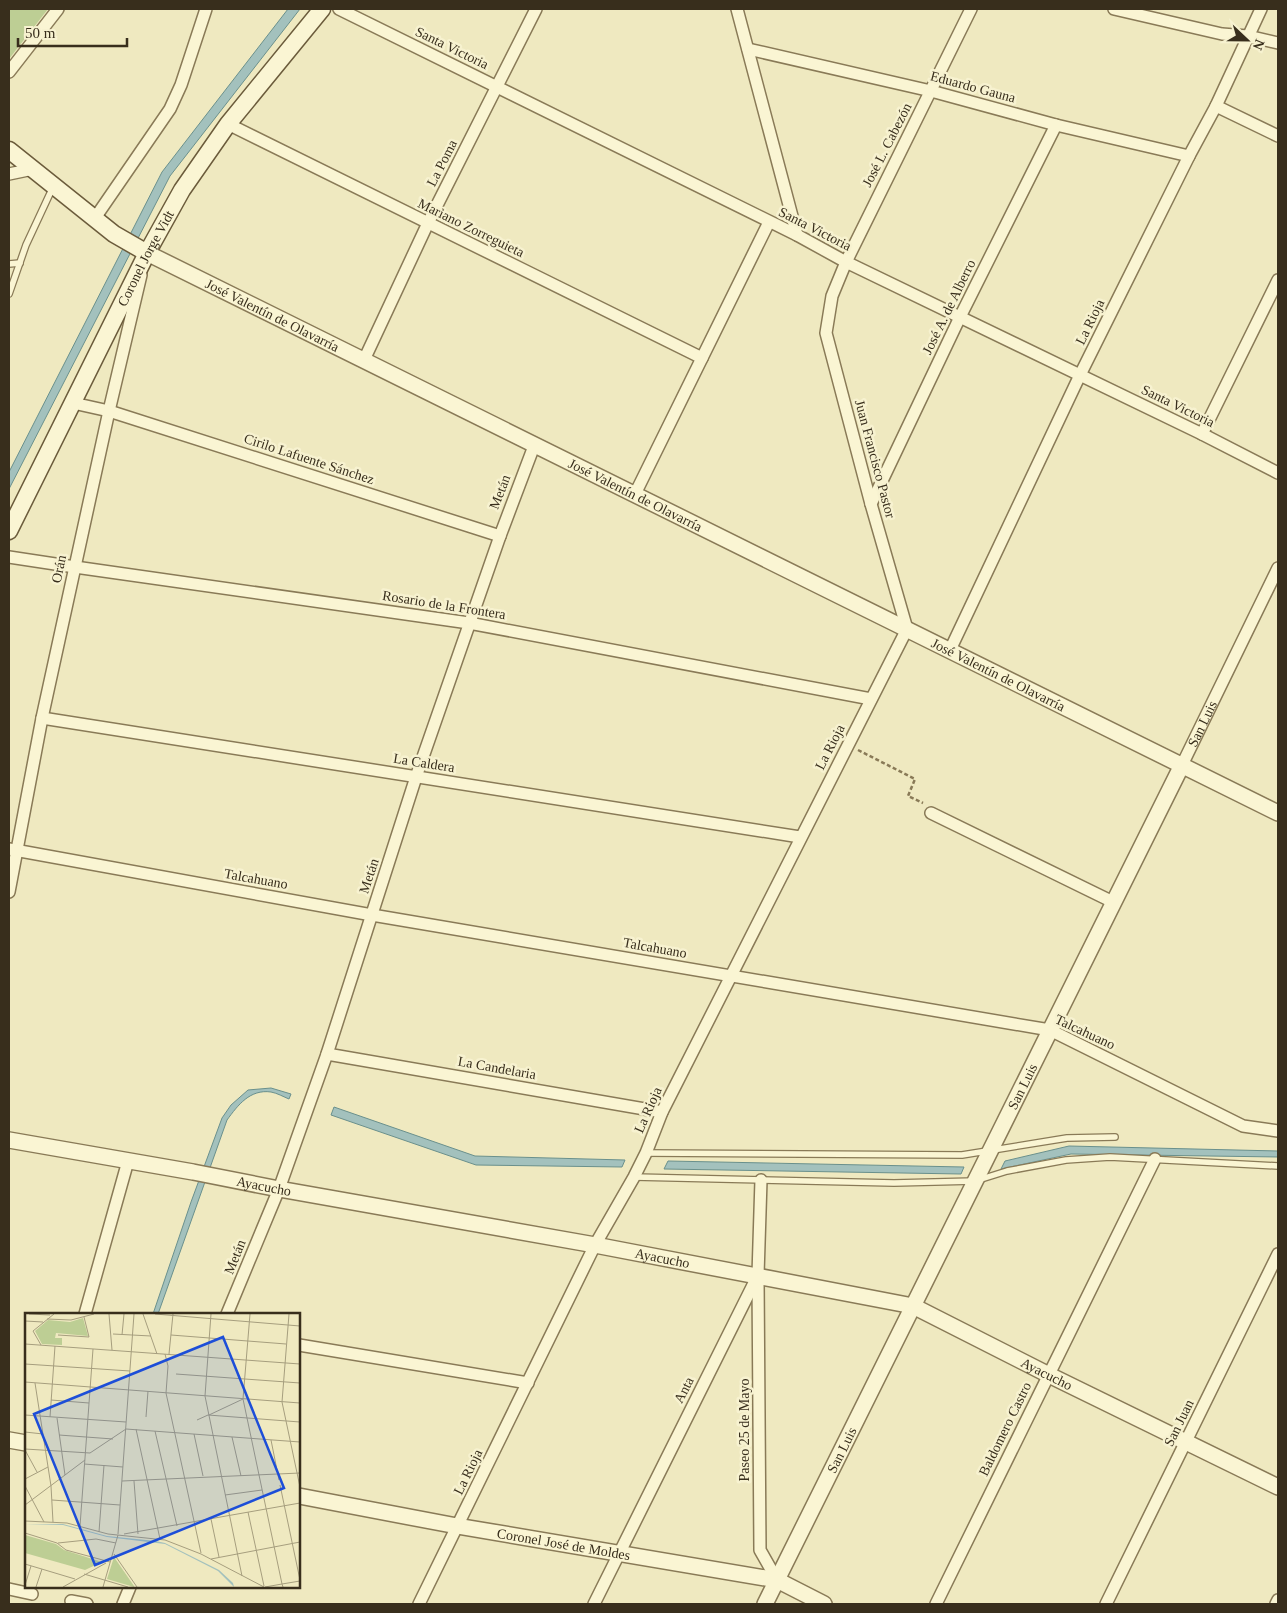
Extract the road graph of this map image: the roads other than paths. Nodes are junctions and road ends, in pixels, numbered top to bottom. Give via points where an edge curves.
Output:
1 (58, 9) edge
2 (206, 9) edge
3 (322, 9) edge
4 (338, 9) edge
5 (536, 9) edge
6 (737, 9) edge
7 (971, 9) edge
8 (1114, 9) edge
9 (1262, 9) edge
10 (1248, 36) junction
11 (1278, 43) edge
12 (748, 49) junction
13 (9, 72) edge
14 (498, 87) junction
15 (931, 91) junction
16 (1216, 106) junction
17 (228, 124) junction
18 (1056, 125) junction
19 (1278, 136) edge
20 (9, 150) edge
21 (1189, 156) junction
22 (33, 168) junction
23 (9, 174) edge
24 (54, 185) junction
25 (96, 218) junction
26 (769, 222) junction
27 (428, 223) junction
28 (797, 235) junction
29 (142, 251) junction
30 (846, 262) junction
31 (20, 263) junction
32 (9, 264) edge
33 (1278, 280) edge
34 (9, 294) edge
35 (832, 296) joint
36 (960, 317) junction
37 (702, 358) junction
38 (364, 360) junction
39 (1080, 375) junction
40 (73, 403) junction
41 (109, 411) junction
42 (1202, 434) junction
43 (534, 446) junction
44 (1278, 473) edge
45 (635, 494) junction
46 (872, 504) junction
47 (9, 531) edge
48 (500, 536) junction
49 (9, 557) edge
50 (75, 568) junction
51 (1278, 568) edge
52 (469, 623) junction
53 (907, 629) junction
54 (950, 650) junction
55 (871, 699) junction
56 (42, 718) junction
57 (1182, 765) junction
58 (416, 777) junction
59 (931, 813) road end
60 (1278, 813) edge
61 (800, 837) junction
62 (13, 849) edge
63 (9, 892) edge
64 (1114, 902) junction
65 (372, 915) junction
66 (730, 976) junction
67 (1050, 1030) junction
68 (328, 1054) junction
69 (662, 1112) junction
70 (1278, 1131) edge
71 (1116, 1136) dead end
72 (9, 1140) edge
73 (990, 1151) junction
74 (646, 1153) junction
75 (1155, 1159) junction
76 (128, 1161) junction
77 (1278, 1166) edge
78 (634, 1177) junction
79 (761, 1180) junction
80 (975, 1181) junction
81 (279, 1189) junction
82 (595, 1245) junction
83 (1278, 1254) edge
84 (758, 1275) junction
85 (913, 1306) junction
86 (85, 1313) edge
87 (227, 1313) edge
88 (300, 1345) edge
89 (1049, 1375) junction
90 (528, 1383) junction
91 (9, 1440) edge
92 (1187, 1442) junction
93 (25, 1443) edge
94 (1278, 1487) edge
95 (300, 1496) edge
96 (458, 1526) junction
97 (619, 1554) junction
98 (777, 1580) junction
99 (130, 1588) edge
100 (9, 1589) edge
101 (32, 1594) dead end
102 (1278, 1600) edge
103 (71, 1601) dead end
104 (86, 1604) edge
105 (123, 1604) edge
106 (419, 1604) edge
107 (594, 1604) edge
108 (765, 1604) edge
109 (824, 1604) edge
110 (936, 1604) edge
111 (1106, 1604) edge
112 (1276, 1604) edge

1 - 13 street
2 - 25 street via 182,85 170,109
3 - 17 main road, Coronel Jorge Vidt
4 - 14 street, Santa Victoria
5 - 14 street, La Poma
6 - 12 street
7 - 15 street, José L. Cabezón
8 - 10 street via 1222,34
9 - 10 street, La Rioja
10 - 11 street
10 - 16 street, La Rioja
12 - 15 street, Eduardo Gauna
12 - 28 street
14 - 26 street, Santa Victoria
14 - 27 street, La Poma
15 - 18 street, Eduardo Gauna
15 - 30 street, José L. Cabezón
16 - 19 street
16 - 21 street, La Rioja
17 - 27 street, Mariano Zorreguieta
17 - 29 main road, Coronel Jorge Vidt
18 - 21 street, Eduardo Gauna
18 - 36 street, José A. de Alberro
20 - 22 main road, José Valentín de Olavarría
21 - 39 street, La Rioja
22 - 23 street
22 - 24 main road, José Valentín de Olavarría
24 - 25 main road, José Valentín de Olavarría
24 - 31 lane
25 - 29 main road, José Valentín de Olavarría via 114,234
26 - 28 street, Santa Victoria
26 - 37 street
27 - 37 street, Mariano Zorreguieta
27 - 38 street, La Poma
28 - 30 street, Santa Victoria
29 - 38 street, José Valentín de Olavarría
29 - 40 main road, Coronel Jorge Vidt
29 - 41 street, Orán
30 - 35 street, José L. Cabezón
30 - 36 street, Santa Victoria
31 - 32 lane
31 - 34 lane
33 - 42 street
35 - 46 street, Juan Francisco Pastor via 826,333
36 - 39 street, Santa Victoria
36 - 46 street, José A. de Alberro
37 - 45 street
38 - 43 street, José Valentín de Olavarría
39 - 42 street, Santa Victoria
39 - 54 street, La Rioja
40 - 41 street, Cirilo Lafuente Sánchez
40 - 47 main road, Coronel Jorge Vidt
41 - 48 street, Cirilo Lafuente Sánchez
41 - 50 street, Orán
42 - 44 street, Santa Victoria
43 - 45 street, José Valentín de Olavarría
43 - 48 street, Metán
45 - 53 street, José Valentín de Olavarría
46 - 53 street, Juan Francisco Pastor
48 - 52 street, Metán
49 - 50 street, Rosario de la Frontera
50 - 52 street, Rosario de la Frontera
50 - 56 street, Orán
51 - 57 street, San Luis
52 - 55 street, Rosario de la Frontera
52 - 58 street, Metán
53 - 54 street, José Valentín de Olavarría
53 - 55 street, La Rioja
54 - 57 street, José Valentín de Olavarría
55 - 61 street, La Rioja
56 - 58 street, La Caldera
56 - 62 street, Orán
57 - 60 street, José Valentín de Olavarría
57 - 64 street, San Luis
58 - 61 street, La Caldera
58 - 65 street, Metán
59 - 64 street
61 - 66 street, La Rioja
62 - 63 street, Orán
62 - 65 street, Talcahuano
64 - 67 street, San Luis
65 - 66 street, Talcahuano
65 - 68 street, Metán
66 - 67 street, Talcahuano
66 - 69 street, La Rioja
67 - 70 street, Talcahuano via 1243,1126
67 - 73 street, San Luis
68 - 69 street, La Candelaria
68 - 81 street, Metán
69 - 74 street, La Rioja
71 - 73 lane via 1067,1138
72 - 76 street, Ayacucho
73 - 74 lane via 900,1155
73 - 80 street, San Luis
74 - 78 street, La Rioja
75 - 77 lane
75 - 80 lane via 1110,1157 1066,1160 1007,1171
75 - 89 street, Baldomero Castro
76 - 81 street, Ayacucho
76 - 86 street
78 - 79 lane
78 - 82 street, La Rioja
79 - 80 lane
79 - 84 street, Anta
80 - 85 street, San Luis
81 - 82 street, Ayacucho
81 - 87 street, Metán
82 - 84 street, Ayacucho
82 - 90 street, La Rioja
83 - 92 street, San Juan
84 - 85 street, Ayacucho
84 - 97 street, Anta
84 - 98 street, Paseo 25 de Mayo via 760,1550
85 - 89 street, Ayacucho
85 - 98 street, San Luis
88 - 90 street
89 - 92 street, Ayacucho
89 - 110 street, Baldomero Castro
90 - 96 street, La Rioja
91 - 93 street
92 - 94 street, Ayacucho
92 - 111 street, San Juan
95 - 96 street, Coronel José de Moldes
96 - 97 street, Coronel José de Moldes
96 - 106 street, La Rioja
97 - 98 street, Coronel José de Moldes
97 - 107 street, Anta
98 - 108 street, San Luis
98 - 109 street, Coronel José de Moldes
99 - 105 street
100 - 101 street
102 - 112 street
103 - 104 street

